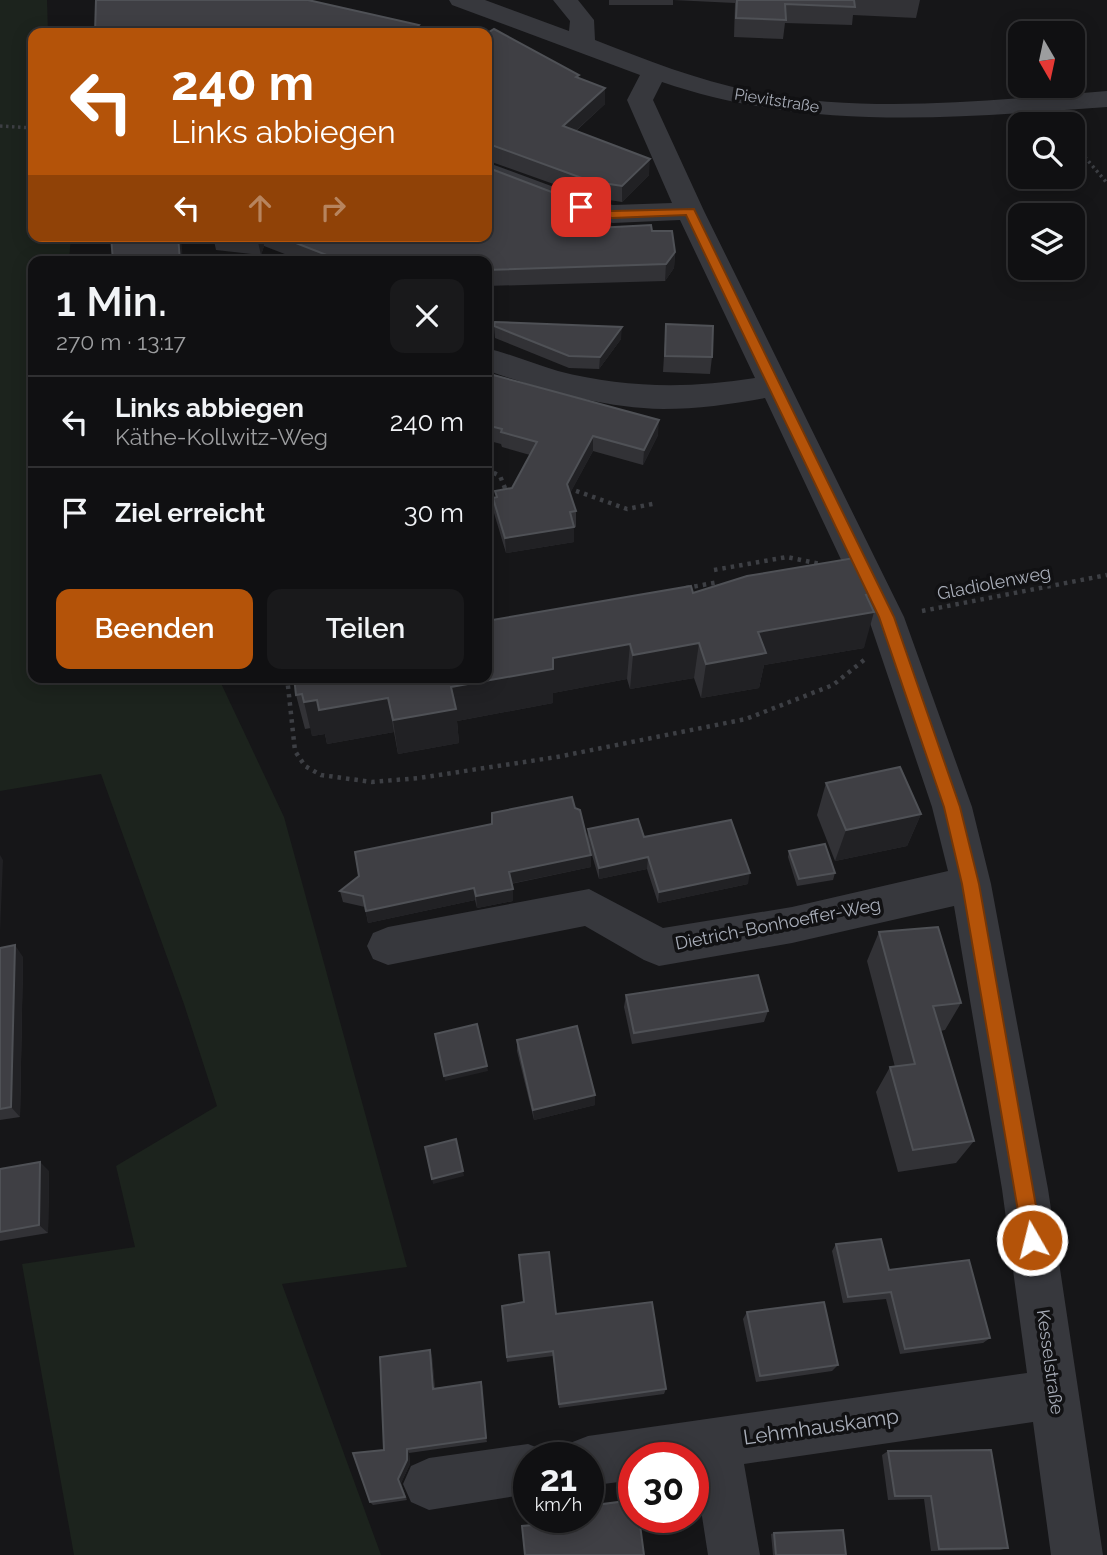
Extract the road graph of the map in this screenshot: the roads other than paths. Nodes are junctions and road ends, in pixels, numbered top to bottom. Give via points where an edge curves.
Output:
1 (461, 0) edge
2 (565, 0) edge
3 (582, 43) junction
4 (655, 71) junction
5 (1107, 99) edge
6 (492, 172) edge
7 (690, 211) junction
8 (492, 360) edge
9 (774, 386) junction
10 (971, 884) junction
11 (388, 946) dead end
12 (1054, 1394) junction
13 (715, 1442) junction
14 (604, 1459) edge
15 (513, 1471) edge
16 (429, 1484) dead end
17 (734, 1555) edge
18 (1077, 1555) edge

1 - 3 street, Pievitstraße
2 - 3 street via 582,20
3 - 4 street, Pievitstraße
4 - 5 street, Pievitstraße via 750,98 859,111
4 - 7 street, Kesselstraße via 639,100
6 - 7 street via 581,207 612,214
7 - 9 street, Kesselstraße
8 - 9 street via 573,385 635,395 686,398
9 - 10 street, Kesselstraße via 886,617 952,807
10 - 11 street, Dietrich-Bonhoeffer-Weg via 792,925 659,947 589,907
10 - 12 street, Kesselstraße via 1025,1189
12 - 13 street, Lehmhauskamp
12 - 18 street, Kesselstraße
13 - 14 street, Lehmhauskamp
13 - 17 street
15 - 16 street

